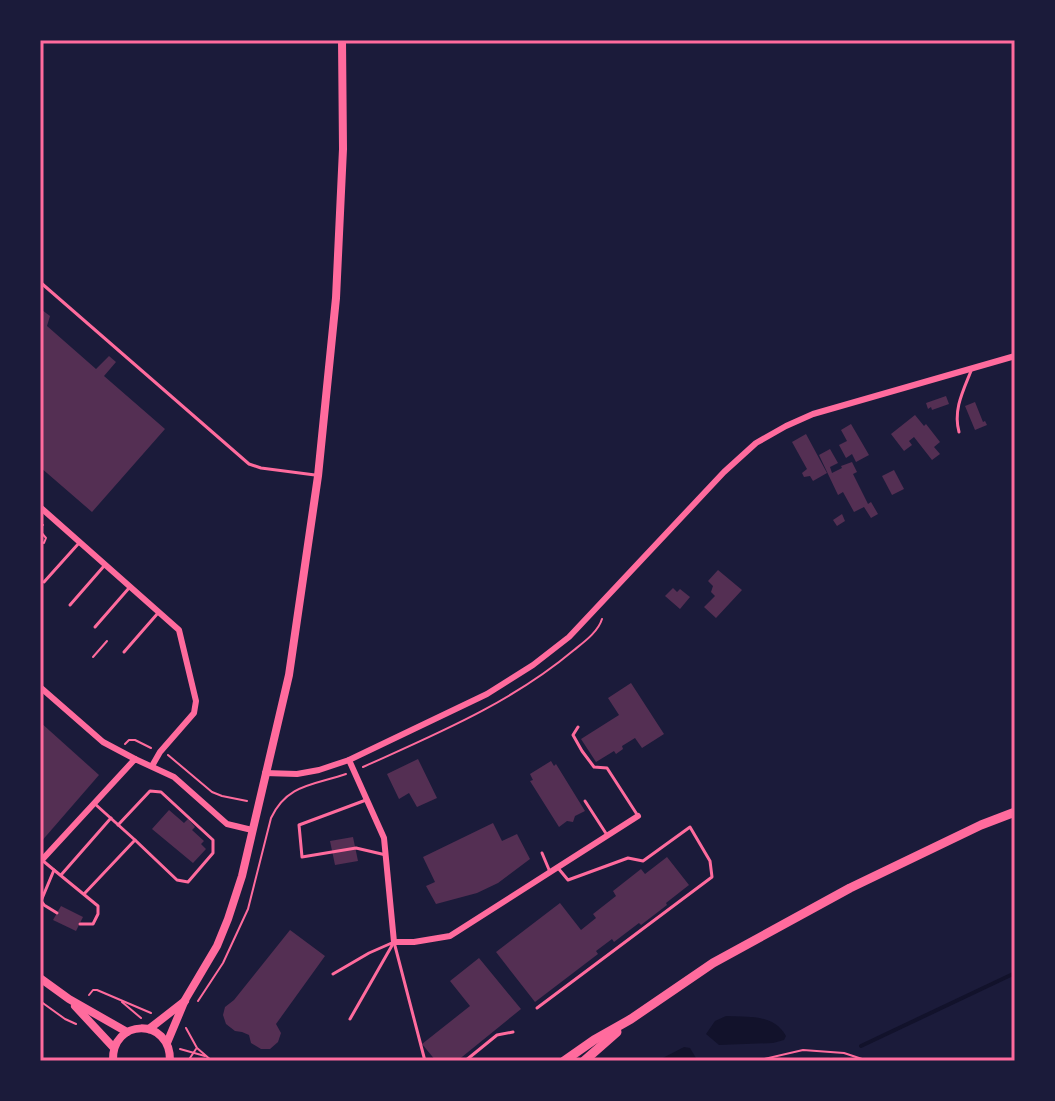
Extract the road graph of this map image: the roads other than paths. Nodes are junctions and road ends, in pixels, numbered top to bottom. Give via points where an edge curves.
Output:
1 (342, 40) edge
2 (40, 282) edge
3 (1015, 356) edge
4 (972, 368) junction
5 (959, 432) dead end
6 (318, 476) junction
7 (40, 507) edge
8 (80, 542) junction
9 (105, 565) junction
10 (44, 582) dead end
11 (130, 587) junction
12 (70, 605) dead end
13 (159, 612) junction
14 (95, 627) dead end
15 (124, 652) dead end
16 (40, 687) edge
17 (578, 727) dead end
18 (135, 759) junction
19 (349, 760) junction
20 (152, 766) junction
21 (265, 773) junction
22 (366, 800) junction
23 (585, 801) dead end
24 (95, 804) junction
25 (1015, 812) edge
26 (638, 816) joint
27 (111, 818) junction
28 (118, 825) junction
29 (252, 830) junction
30 (607, 835) junction
31 (135, 840) junction
32 (542, 853) dead end
33 (386, 855) junction
34 (41, 861) edge
35 (558, 868) junction
36 (54, 870) junction
37 (550, 872) junction
38 (61, 875) junction
39 (84, 894) junction
40 (57, 913) dead end
41 (80, 924) dead end
42 (394, 942) junction
43 (333, 974) dead end
44 (40, 978) edge
45 (185, 1000) junction
46 (80, 1008) junction
47 (537, 1008) dead end
48 (350, 1019) dead end
49 (631, 1019) junction
50 (149, 1029) junction
51 (127, 1032) junction
52 (513, 1032) dead end
53 (167, 1044) junction
54 (114, 1048) junction
55 (171, 1060) edge
56 (113, 1061) edge
57 (425, 1061) edge
58 (465, 1061) edge
59 (564, 1061) edge
60 (584, 1061) edge

1 - 6 main road via 336,298
2 - 6 lane via 249,464
3 - 4 street
4 - 5 lane via 958,410
4 - 19 street via 813,414 756,443 569,637 487,694
6 - 21 main road via 289,675
7 - 8 street
8 - 9 street
8 - 10 lane
9 - 11 street
9 - 12 lane
11 - 13 street
11 - 14 lane
13 - 15 lane
13 - 20 street via 179,630 196,701 194,713
16 - 18 street via 103,742
17 - 26 lane via 573,735 582,751 594,767 607,768
18 - 20 street
18 - 24 street
19 - 21 street via 297,774
19 - 22 street
20 - 29 street via 174,777 227,824
21 - 29 main road
22 - 33 street
22 - 33 lane via 299,825 302,857 356,848
23 - 30 lane
24 - 27 lane
24 - 34 street
25 - 49 main road via 850,888 713,963
26 - 30 street
27 - 28 lane
27 - 38 lane
28 - 31 lane
28 - 31 lane via 150,791 161,792 213,840 213,853 188,882 177,880
29 - 45 main road via 228,919
30 - 35 street
31 - 39 lane
32 - 37 lane
33 - 42 street
34 - 36 lane
35 - 37 street
35 - 47 lane via 568,880 628,858 643,861 690,827 710,861 712,877
36 - 38 lane
36 - 40 lane via 41,901
37 - 42 street via 450,936
38 - 39 lane
39 - 41 lane via 98,906 98,914 93,924
42 - 43 lane
42 - 48 lane
42 - 57 lane
44 - 46 main road
45 - 50 main road
45 - 53 main road
46 - 51 main road
46 - 54 main road
49 - 59 main road
49 - 60 main road
50 - 51 main road
50 - 53 main road
51 - 54 main road
52 - 58 lane via 497,1035
53 - 55 main road
54 - 56 main road

